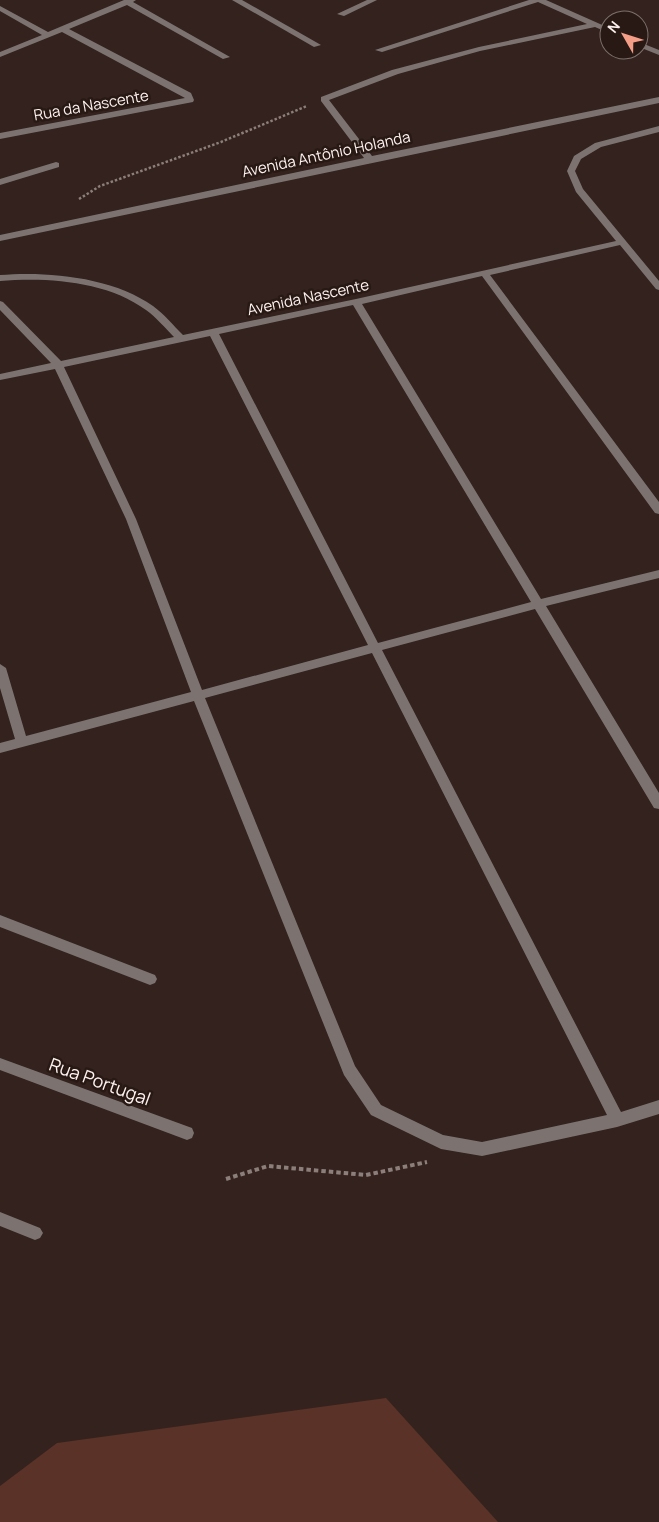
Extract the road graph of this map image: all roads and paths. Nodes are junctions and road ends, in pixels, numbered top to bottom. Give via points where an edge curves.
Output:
1 (236, 0) edge
2 (373, 0) edge
3 (539, 0) edge
4 (130, 1) edge
5 (0, 8) edge
6 (341, 14) dead end
7 (595, 25) junction
8 (599, 27) edge
9 (64, 30) junction
10 (48, 35) junction
11 (316, 45) dead end
12 (379, 50) dead end
13 (0, 55) edge
14 (226, 57) dead end
15 (324, 99) junction
16 (659, 100) edge
17 (659, 129) edge
18 (0, 136) edge
19 (370, 159) junction
20 (56, 165) dead end
21 (0, 182) edge
22 (77, 200) dead end
23 (0, 238) edge
24 (622, 242) junction
25 (484, 274) junction
26 (0, 278) edge
27 (659, 287) edge
28 (356, 302) junction
29 (0, 304) edge
30 (213, 332) junction
31 (181, 339) junction
32 (58, 364) junction
33 (0, 377) edge
34 (659, 510) edge
35 (659, 574) edge
36 (539, 604) junction
37 (374, 648) junction
38 (0, 668) edge
39 (198, 695) junction
40 (22, 742) junction
41 (0, 748) edge
42 (659, 804) edge
43 (0, 921) edge
44 (150, 979) dead end
45 (0, 1064) edge
46 (659, 1107) edge
47 (617, 1120) junction
48 (187, 1133) dead end
49 (434, 1160) dead end
50 (226, 1179) dead end
51 (0, 1220) edge
52 (35, 1233) dead end

1 - 11 street
2 - 6 street
3 - 7 street
3 - 12 street
4 - 9 street
4 - 14 street
5 - 10 street
7 - 8 street
7 - 15 street via 479,49 395,72
9 - 10 street
9 - 18 street, Rua da Nascente via 188,95 190,100
10 - 13 street
15 - 19 street
15 - 22 path via 221,142 100,186
16 - 19 street, Avenida Antônio Holanda
17 - 24 street via 598,145 577,158 571,170 579,190
19 - 23 street, Avenida Antônio Holanda
20 - 21 street
24 - 25 street, Avenida Nascente
24 - 27 street
25 - 28 street, Avenida Nascente
25 - 34 street
26 - 31 street via 61,277 110,290 146,305
28 - 30 street, Avenida Nascente
28 - 36 street
29 - 32 street
30 - 31 street, Avenida Nascente
30 - 37 street
31 - 32 street, Avenida Nascente
32 - 33 street, Avenida Nascente
32 - 39 street via 131,519
35 - 36 street
36 - 37 street
36 - 42 street
37 - 39 street
37 - 47 street
38 - 40 street
39 - 40 street
39 - 47 street via 349,1070 376,1110 441,1142 482,1150
40 - 41 street
43 - 44 street
45 - 48 street, Rua Portugal
46 - 47 street
49 - 50 path via 366,1175 268,1166
51 - 52 street

